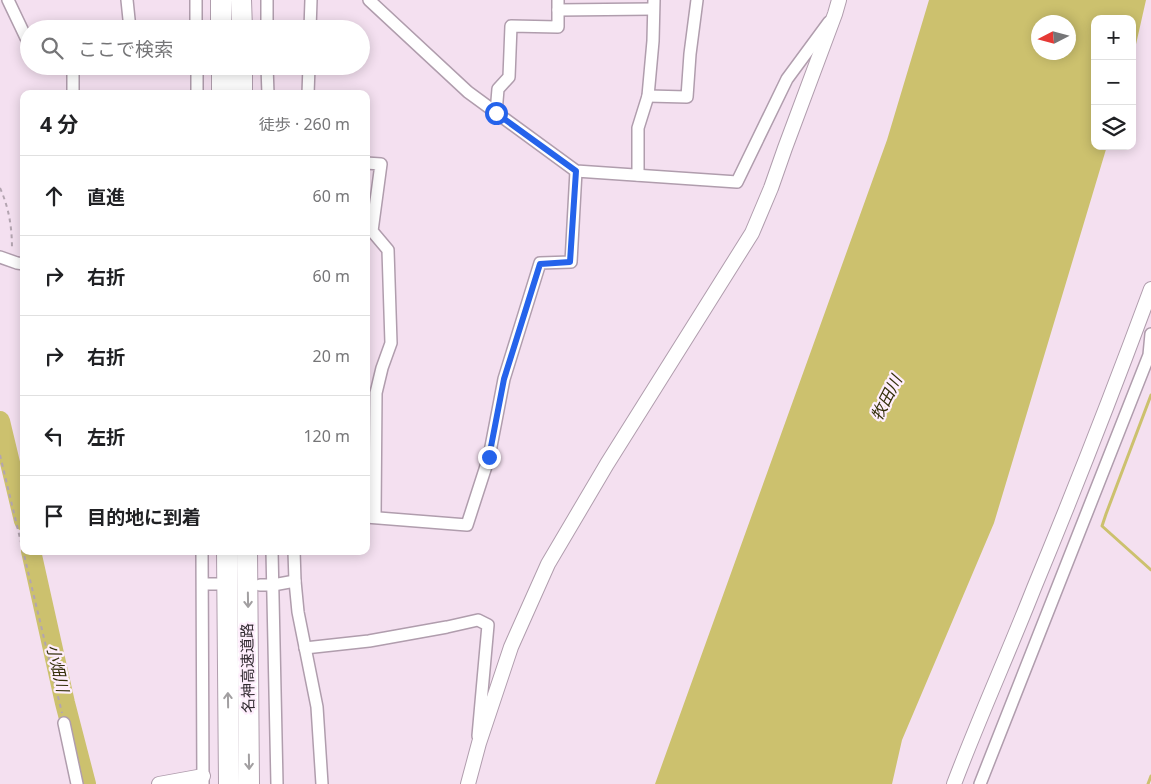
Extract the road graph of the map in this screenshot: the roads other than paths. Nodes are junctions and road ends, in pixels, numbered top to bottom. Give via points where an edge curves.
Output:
1 (8, 0) edge
2 (127, 0) edge
3 (196, 0) edge
4 (221, 0) edge
5 (241, 0) edge
6 (267, 0) edge
7 (311, 0) edge
8 (370, 0) edge
9 (697, 0) edge
10 (839, 0) edge
11 (558, 5) edge
12 (654, 5) edge
13 (835, 14) junction
14 (129, 20) edge
15 (196, 20) edge
16 (222, 20) edge
17 (242, 20) edge
18 (267, 20) edge
19 (310, 20) edge
20 (20, 25) edge
21 (73, 75) edge
22 (197, 75) edge
23 (222, 75) edge
24 (242, 75) edge
25 (267, 75) edge
26 (309, 75) edge
27 (73, 90) edge
28 (197, 90) edge
29 (222, 90) edge
30 (242, 90) edge
31 (268, 90) edge
32 (308, 90) edge
33 (648, 96) junction
34 (496, 113) junction
35 (370, 163) edge
36 (576, 171) junction
37 (638, 175) junction
38 (3, 259) edge
39 (20, 263) edge
40 (1151, 289) edge
41 (1151, 334) edge
42 (371, 517) edge
43 (202, 555) edge
44 (227, 555) edge
45 (247, 555) edge
46 (272, 555) edge
47 (294, 555) edge
48 (295, 581) junction
49 (203, 584) junction
50 (217, 584) dead end
51 (260, 585) dead end
52 (273, 585) junction
53 (305, 648) junction
54 (64, 723) road end
55 (480, 743) junction
56 (203, 780) edge
57 (77, 784) edge
58 (159, 784) edge
59 (229, 784) edge
60 (249, 784) edge
61 (277, 784) edge
62 (322, 784) edge
63 (468, 784) edge
64 (954, 784) edge
65 (980, 784) edge

1 - 20 street
2 - 14 street
3 - 15 street
4 - 16 highway
5 - 17 highway
6 - 18 street
7 - 19 street
8 - 34 street via 468,92
9 - 33 street via 687,96
10 - 13 street
11 - 12 street
11 - 34 street via 558,27 511,26 509,77 498,88
12 - 33 street
13 - 37 street via 787,79 737,182
13 - 55 street via 752,233 548,564 511,647
21 - 27 street
22 - 28 street
23 - 29 highway
24 - 30 highway
25 - 31 street
26 - 32 street
33 - 37 street via 638,128
34 - 36 street
35 - 42 street via 381,164 372,231 388,250 391,343 376,393
36 - 37 street
36 - 42 street via 570,262 540,264 504,379 489,457 467,525
38 - 39 street
40 - 64 street via 1034,590
41 - 65 street via 1149,355
43 - 49 street
59 -> 44 highway, 名神高速道路
45 -> 60 highway, 名神高速道路
46 - 52 street
47 - 48 street
48 - 52 street
48 - 53 street
49 - 50 street
49 - 56 street
51 - 52 street
52 - 61 street
53 - 55 street via 369,641 478,620 488,625
53 - 62 street via 317,707
54 - 57 street
55 - 63 street
56 - 58 street

